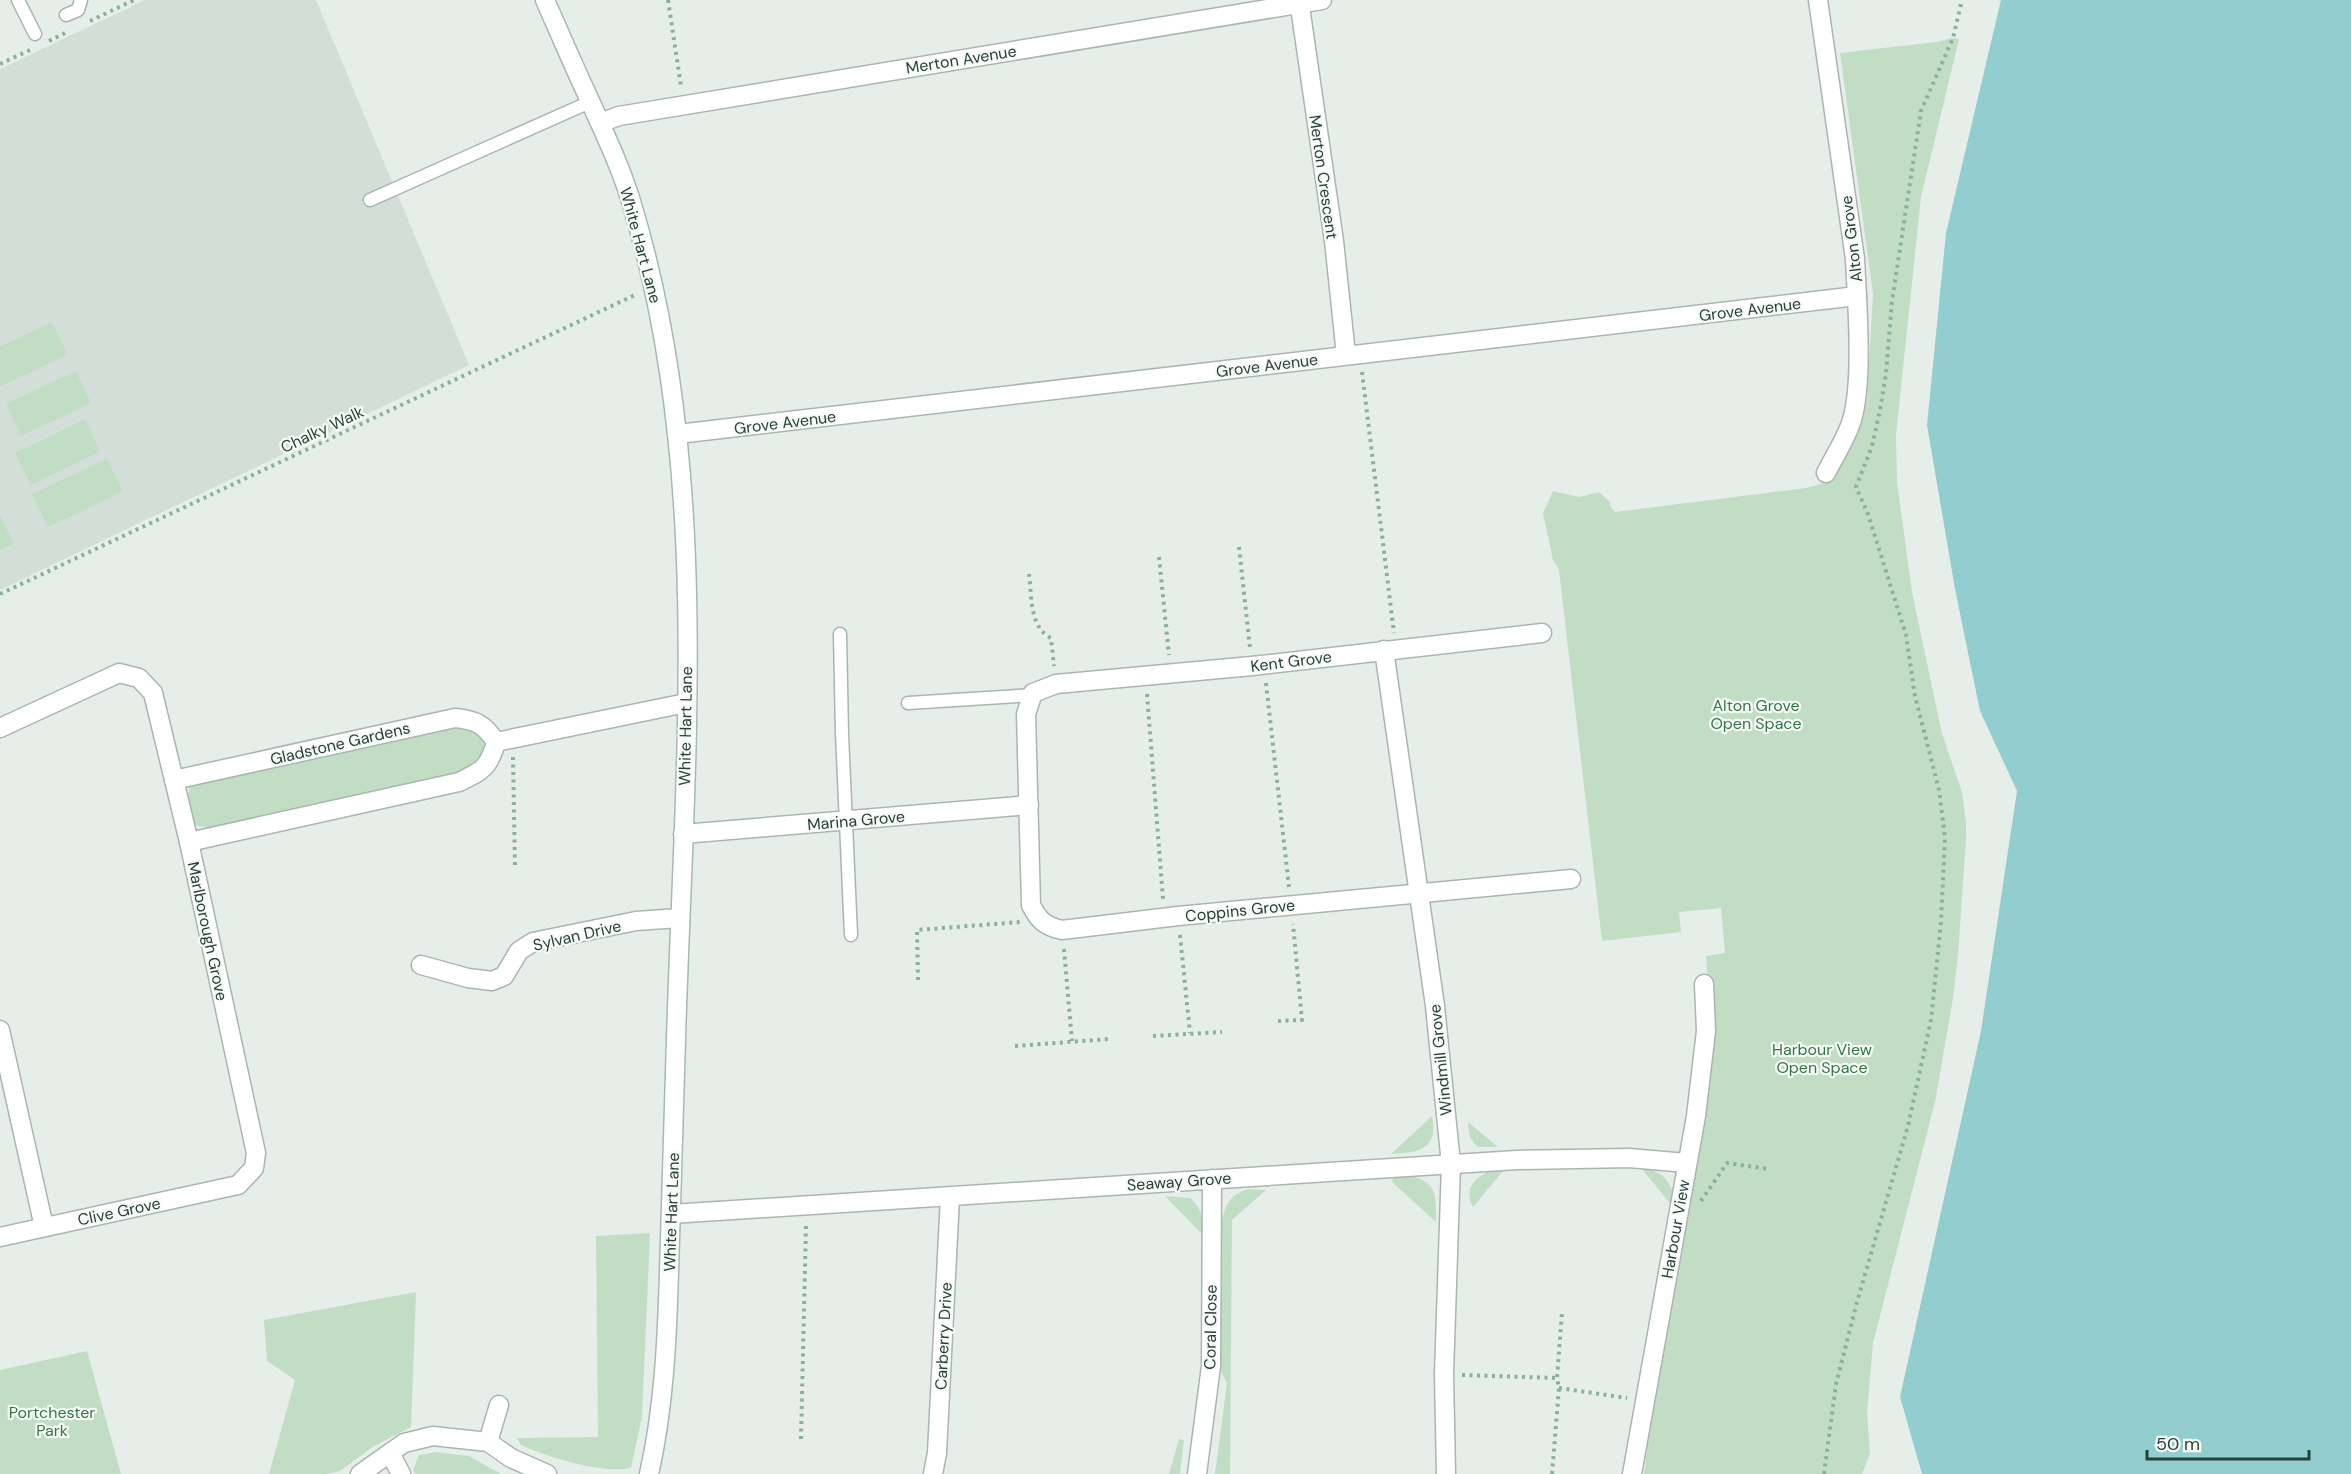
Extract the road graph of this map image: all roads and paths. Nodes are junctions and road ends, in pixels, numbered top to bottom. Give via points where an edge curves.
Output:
1 (18, 0) edge
2 (81, 0) edge
3 (545, 0) edge
4 (668, 0) edge
5 (1322, 0) edge
6 (1818, 0) edge
7 (1962, 0) edge
8 (1300, 2) edge
9 (66, 15) dead end
10 (35, 34) dead end
11 (590, 102) junction
12 (684, 105) junction
13 (600, 123) junction
14 (370, 200) dead end
15 (654, 286) junction
16 (1857, 296) junction
17 (1353, 354) junction
18 (445, 377) dead end
19 (448, 383) junction
20 (678, 434) junction
21 (1826, 473) dead end
22 (1239, 547) dead end
23 (1159, 557) dead end
24 (1029, 574) dead end
25 (0, 594) edge
26 (1542, 633) dead end
27 (840, 634) dead end
28 (1390, 649) junction
29 (1258, 665) junction
30 (1171, 674) junction
31 (1146, 675) junction
32 (1043, 689) junction
33 (686, 703) junction
34 (908, 703) dead end
35 (0, 728) edge
36 (505, 740) junction
37 (174, 780) junction
38 (1029, 805) junction
39 (845, 822) junction
40 (683, 834) junction
41 (189, 842) junction
42 (516, 868) dead end
43 (1571, 879) dead end
44 (1418, 892) junction
45 (1291, 905) junction
46 (1171, 917) junction
47 (679, 918) junction
48 (1039, 921) junction
49 (1062, 930) junction
50 (851, 935) dead end
51 (421, 965) dead end
52 (918, 980) dead end
53 (1704, 984) dead end
54 (1278, 1021) dead end
55 (0, 1030) edge
56 (1222, 1032) dead end
57 (1190, 1033) junction
58 (1153, 1036) dead end
59 (1109, 1039) dead end
60 (1072, 1041) junction
61 (1015, 1046) dead end
62 (1688, 1163) junction
63 (1451, 1164) junction
64 (1769, 1169) dead end
65 (1212, 1179) junction
66 (238, 1185) joint
67 (950, 1197) junction
68 (806, 1206) junction
69 (1697, 1208) dead end
70 (671, 1214) junction
71 (44, 1227) junction
72 (0, 1237) edge
73 (1562, 1312) dead end
74 (1444, 1374) junction
75 (1557, 1378) junction
76 (1559, 1388) junction
77 (1644, 1401) junction
78 (500, 1405) dead end
79 (801, 1439) dead end
80 (488, 1442) junction
81 (390, 1453) junction
82 (360, 1474) edge
83 (401, 1474) edge
84 (547, 1474) edge
85 (650, 1474) edge
86 (933, 1474) edge
87 (1197, 1474) edge
88 (1446, 1474) edge
89 (1552, 1474) edge
90 (1632, 1474) edge
91 (1824, 1474) edge

1 - 10 lane
2 - 9 lane via 78,10
3 - 11 street, White Hart Lane
4 - 12 path
5 - 8 street, Merton Avenue
6 - 16 street, Alton Grove
7 - 91 path via 1953,38 1921,111 1880,410 1872,446 1856,487 1897,601 1915,696 1939,790 1945,837 1941,922 1929,1030 1908,1126 1836,1384
8 - 12 street, Merton Avenue
8 - 17 street, Merton Crescent
11 - 13 street, White Hart Lane
11 - 14 lane
12 - 13 street, Merton Avenue
13 - 15 street, White Hart Lane via 633,204
15 - 19 path, Chalky Walk
15 - 20 street, White Hart Lane
16 - 17 street, Grove Avenue
16 - 21 street, Alton Grove via 1857,381 1851,422
17 - 20 street, Grove Avenue
17 - 28 path
18 - 19 path
19 - 25 path, Chalky Walk
20 - 33 street, White Hart Lane via 686,562
22 - 29 path
23 - 30 path
24 - 32 path via 1035,621 1042,634 1051,638
26 - 28 street, Kent Grove
27 - 39 lane
28 - 29 street, Kent Grove
28 - 44 street, Windmill Grove
29 - 30 street, Kent Grove
29 - 45 path
30 - 31 street, Kent Grove
31 - 32 street, Kent Grove
31 - 46 path
32 - 34 lane
32 - 38 street via 1026,714
33 - 36 street
33 - 40 street, White Hart Lane
35 - 37 street, Marlborough Grove via 119,673 139,678 153,693
36 - 37 street, Gladstone Gardens via 474,720 455,717
36 - 41 street via 482,771 459,782
36 - 42 path
37 - 41 street, Marlborough Grove
38 - 39 street, Marina Grove
38 - 48 street via 1031,905
39 - 40 street, Marina Grove
39 - 50 lane
40 - 47 street, White Hart Lane
41 - 66 street, Marlborough Grove via 256,1153 254,1168
43 - 44 street, Coppins Grove
44 - 45 street, Coppins Grove
44 - 63 street, Windmill Grove via 1435,1006
45 - 46 street, Coppins Grove
45 - 54 path via 1302,1020
46 - 49 street, Coppins Grove
46 - 57 path
47 - 51 street, Sylvan Drive via 636,921 533,942 519,951 504,976 492,981
47 - 70 street, White Hart Lane
48 - 49 street
48 - 52 path via 917,930
49 - 60 path
53 - 62 street, Harbour View via 1706,1031
55 - 71 street
56 - 57 path
57 - 58 path
59 - 60 path
60 - 61 path
62 - 63 street, Seaway Grove via 1629,1158
62 - 77 street, Harbour View
63 - 65 street, Seaway Grove
63 - 74 street, Windmill Grove
64 - 69 path via 1727,1163
65 - 67 street, Seaway Grove
65 - 87 street, Coral Close via 1211,1366
66 - 71 street, Clive Grove
67 - 68 street, Seaway Grove
67 - 86 street, Carberry Drive
68 - 70 street, Seaway Grove
68 - 79 path
70 - 85 street, White Hart Lane via 662,1401
71 - 72 street, Clive Grove
73 - 75 path
74 - 75 path
74 - 88 street, Windmill Grove
75 - 76 path
76 - 77 path
76 - 89 path
77 - 90 street, Harbour View
78 - 80 street
80 - 81 street via 433,1436 404,1443
80 - 84 street
81 - 82 street
81 - 83 street

